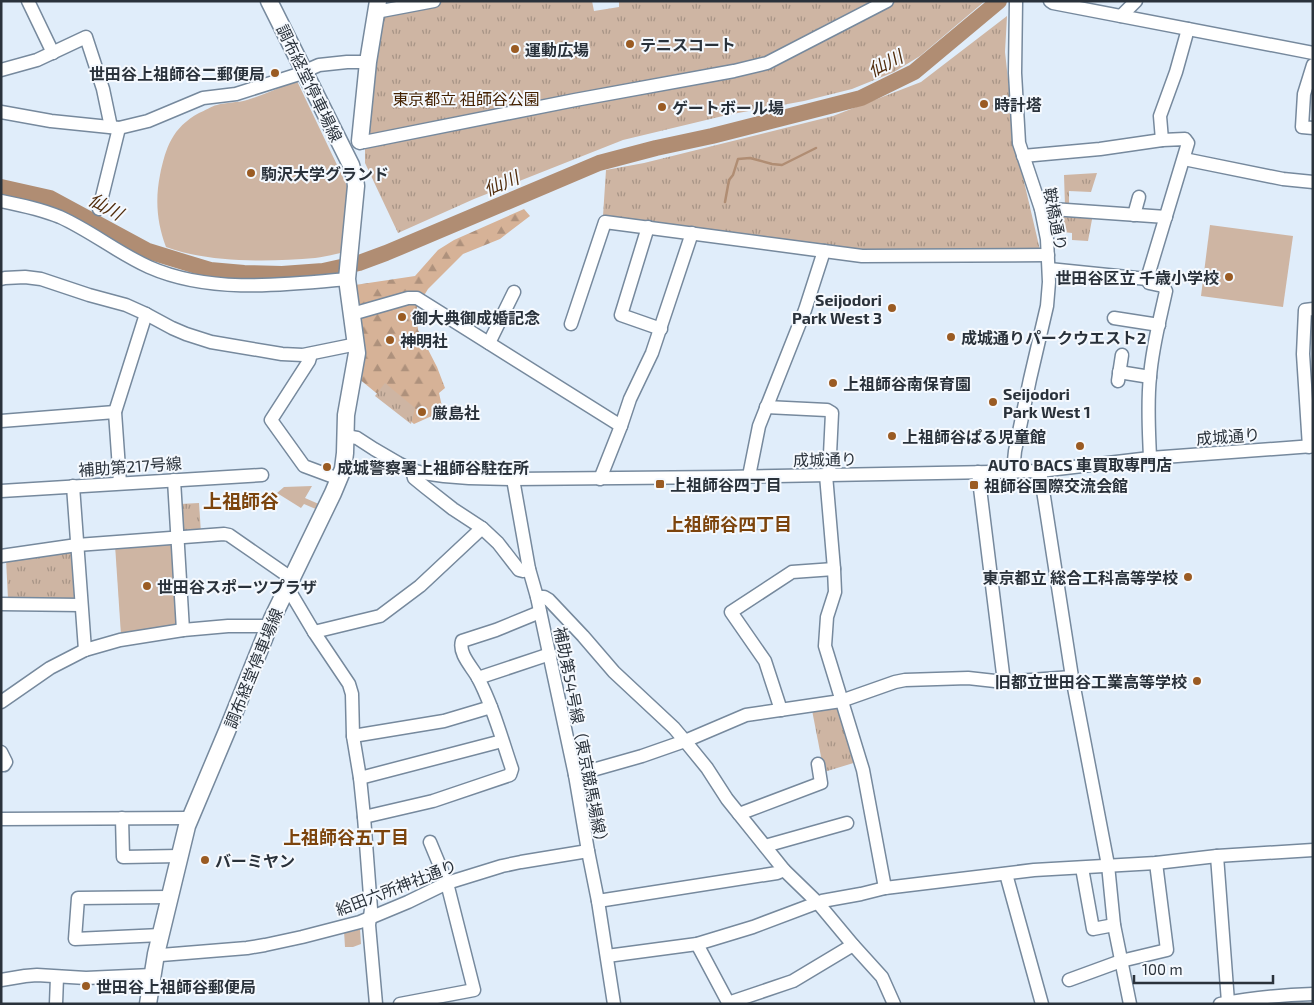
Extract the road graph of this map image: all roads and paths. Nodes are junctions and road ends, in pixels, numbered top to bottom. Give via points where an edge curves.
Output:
1 (28, 1) edge
2 (269, 1) edge
3 (434, 1) edge
4 (888, 1) edge
5 (1050, 1) edge
6 (1136, 1) edge
7 (1017, 3) edge
8 (377, 7) edge
9 (1121, 16) junction
10 (1188, 29) junction
11 (1313, 52) edge
12 (53, 53) junction
13 (368, 62) junction
14 (1313, 65) edge
15 (1, 70) edge
16 (304, 71) junction
17 (1, 112) edge
18 (115, 128) junction
19 (1313, 128) edge
20 (1162, 140) junction
21 (360, 141) joint
22 (1023, 156) junction
23 (1184, 160) junction
24 (1313, 182) edge
25 (1139, 197) dead end
26 (1, 201) edge
27 (99, 209) dead end
28 (1041, 209) junction
29 (1134, 215) junction
30 (1166, 217) junction
31 (648, 227) junction
32 (692, 233) junction
33 (824, 251) junction
34 (1048, 255) junction
35 (1049, 269) junction
36 (348, 277) junction
37 (1, 279) edge
38 (1147, 279) junction
39 (514, 292) dead end
40 (1313, 309) edge
41 (146, 314) junction
42 (352, 314) junction
43 (1114, 318) dead end
44 (571, 324) dead end
45 (1159, 325) junction
46 (661, 329) junction
47 (489, 343) junction
48 (357, 344) junction
49 (312, 354) junction
50 (1122, 355) dead end
51 (1150, 377) junction
52 (766, 407) junction
53 (115, 412) junction
54 (1, 420) edge
55 (621, 426) junction
56 (346, 436) junction
57 (1311, 447) edge
58 (1150, 458) junction
59 (412, 470) junction
60 (1012, 471) junction
61 (1040, 471) junction
62 (978, 472) junction
63 (262, 475) dead end
64 (827, 475) junction
65 (749, 476) junction
66 (339, 479) junction
67 (512, 479) junction
68 (600, 479) junction
69 (174, 480) junction
70 (120, 483) junction
71 (73, 486) junction
72 (1, 491) edge
73 (482, 528) junction
74 (177, 537) junction
75 (78, 546) junction
76 (1, 556) edge
77 (529, 569) junction
78 (834, 569) junction
79 (288, 583) junction
80 (537, 597) junction
81 (1, 604) edge
82 (81, 605) junction
83 (540, 612) junction
84 (269, 626) junction
85 (183, 630) junction
86 (314, 632) junction
87 (85, 650) junction
88 (550, 654) junction
89 (1072, 677) junction
90 (478, 678) junction
91 (1004, 682) junction
92 (841, 701) junction
93 (1, 702) edge
94 (490, 707) junction
95 (781, 710) junction
96 (354, 736) junction
97 (502, 741) junction
98 (685, 741) junction
99 (1, 752) edge
100 (818, 764) dead end
101 (1, 765) edge
102 (575, 775) junction
103 (360, 778) junction
104 (739, 814) junction
105 (364, 817) junction
106 (122, 818) junction
107 (189, 818) junction
108 (1, 819) edge
109 (848, 822) dead end
110 (430, 842) dead end
111 (765, 846) junction
112 (1313, 850) edge
113 (588, 851) junction
114 (180, 856) junction
115 (1217, 856) junction
116 (1156, 862) junction
117 (1108, 865) junction
118 (1082, 868) junction
119 (784, 870) junction
120 (1006, 874) junction
121 (447, 883) junction
122 (885, 888) junction
123 (169, 896) junction
124 (598, 900) junction
125 (818, 904) junction
126 (370, 918) junction
127 (1114, 925) junction
128 (161, 936) junction
129 (697, 944) junction
130 (853, 945) junction
131 (156, 954) junction
132 (607, 956) junction
133 (1121, 961) junction
134 (152, 975) junction
135 (56, 977) junction
136 (1, 980) edge
137 (1069, 980) dead end
138 (1313, 994) edge
139 (728, 1003) edge
140 (1224, 1003) edge
141 (56, 1004) edge
142 (148, 1004) edge
143 (376, 1004) edge
144 (400, 1004) edge
145 (614, 1004) edge
146 (894, 1004) edge
147 (1042, 1004) edge
148 (1130, 1004) edge

1 - 12 street
2 - 16 main road, 調布経堂停車場線
3 - 8 street
4 - 21 street via 767,63
5 - 9 street
6 - 9 street
7 - 22 street, 鞍橋通り via 1015,73 1019,142
8 - 13 main road
9 - 10 street
10 - 11 street
10 - 20 street via 1160,116
12 - 15 street
12 - 18 street via 86,37
13 - 16 street via 338,63
13 - 21 main road
14 - 19 street via 1304,94 1302,127
16 - 18 street via 236,94 203,98 148,121
16 - 36 main road, 調布経堂停車場線 via 355,178
17 - 18 street
18 - 27 street
20 - 22 street
20 - 23 street via 1185,139 1188,143
22 - 28 street, 鞍橋通り
23 - 24 street
23 - 30 street
25 - 29 street
26 - 36 street via 60,217 150,267 186,280 287,285
28 - 29 street
28 - 34 street, 鞍橋通り
29 - 30 street
30 - 38 street
31 - 32 street
31 - 44 street via 605,222
31 - 46 street via 621,315
32 - 33 street
32 - 46 street
33 - 34 street via 862,256
33 - 52 street via 806,310
34 - 35 street, 鞍橋通り
35 - 38 street
35 - 60 street, 鞍橋通り via 1047,306
36 - 42 main road, 調布経堂停車場線
37 - 41 street via 41,279
38 - 45 street via 1149,283 1163,286 1166,291
39 - 47 street
40 - 57 street via 1305,310 1302,354
41 - 49 street via 172,328 211,342 282,354
41 - 53 street
42 - 47 street via 417,298
42 - 48 main road, 調布経堂停車場線
43 - 45 street
45 - 51 street
46 - 55 street
47 - 55 street
48 - 49 street
48 - 56 main road, 調布経堂停車場線
49 - 66 street via 271,420 304,466
50 - 51 street via 1119,377
51 - 58 street
52 - 64 street via 827,410 832,413
52 - 65 street
53 - 54 street
53 - 70 street
55 - 68 street
56 - 59 street, 成城通り via 358,438
56 - 66 main road, 調布経堂停車場線 via 346,453
57 - 58 street, 成城通り
58 - 61 street, 成城通り
59 - 67 street, 成城通り via 444,476
59 - 73 street via 414,478
60 - 61 street, 成城通り
60 - 62 street, 成城通り
61 - 89 street
62 - 64 street, 成城通り
62 - 91 street
63 - 69 street, 補助第217号線
64 - 65 street, 成城通り
64 - 78 street
65 - 68 street, 成城通り
66 - 79 main road, 調布経堂停車場線
67 - 68 street, 成城通り
67 - 77 street, 補助第54号線（東京競馬場線）
69 - 70 street, 補助第217号線
69 - 74 street
70 - 71 street, 補助第217号線
71 - 72 street, 補助第217号線
71 - 75 street
73 - 77 street via 518,570
73 - 86 street via 420,586 380,616
74 - 75 street
74 - 79 street via 229,535
74 - 85 street
75 - 76 street
75 - 82 street
77 - 80 street, 補助第54号線（東京競馬場線）
78 - 92 street via 835,592 827,617 825,646
78 - 95 street via 792,572 731,612 765,661
79 - 84 main road, 調布経堂停車場線
79 - 86 street
80 - 83 street, 補助第54号線（東京競馬場線）
80 - 98 street via 549,600 614,672
81 - 82 street
82 - 87 street
83 - 88 street, 補助第54号線（東京競馬場線）
83 - 90 street via 462,641 460,645 466,660
84 - 85 street
84 - 107 main road, 調布経堂停車場線 via 228,731
85 - 87 street via 120,640
86 - 96 street via 349,684
87 - 93 street via 50,668
88 - 90 street
88 - 102 street, 補助第54号線（東京競馬場線）
89 - 91 street
89 - 117 street
90 - 94 street
91 - 92 street via 968,678 905,680
92 - 95 street
92 - 122 street via 863,770
94 - 96 street via 444,721
94 - 97 street
95 - 98 street via 746,715
96 - 103 street
97 - 103 street
97 - 105 street via 512,769 510,775 433,801
98 - 102 street
98 - 104 street
99 - 101 street via 6,762
100 - 104 street via 821,783
102 - 113 street, 補助第54号線（東京競馬場線）
103 - 105 street
104 - 111 street
105 - 126 street
106 - 107 street
106 - 108 street
106 - 114 street via 123,856
107 - 114 main road, 調布経堂停車場線
109 - 111 street
110 - 121 street
111 - 119 street
112 - 115 street
113 - 121 street, 給田六所神社通り via 521,862
113 - 124 street, 補助第54号線（東京競馬場線）
114 - 123 main road, 調布経堂停車場線
115 - 116 street
115 - 140 street
116 - 117 street
116 - 133 street via 1167,950
117 - 118 street
117 - 127 street
118 - 120 street
118 - 127 street via 1093,929
119 - 124 street
119 - 125 street
120 - 122 street
120 - 147 street
121 - 126 street, 給田六所神社通り
121 - 144 street via 474,990
122 - 125 street
123 - 128 main road, 調布経堂停車場線
123 - 128 street via 78,898 75,939
124 - 132 street, 補助第54号線（東京競馬場線）
125 - 129 street
125 - 130 street
126 - 131 street, 給田六所神社通り via 265,946
126 - 143 street
127 - 133 street
128 - 131 main road, 調布経堂停車場線
129 - 132 street
129 - 139 street
130 - 139 street via 793,981
130 - 146 street via 882,977
131 - 134 main road, 調布経堂停車場線
132 - 145 street, 補助第54号線（東京競馬場線）
133 - 137 street
133 - 148 street
134 - 135 street
134 - 142 main road, 調布経堂停車場線
135 - 136 street via 25,976
135 - 141 street
138 - 140 street

